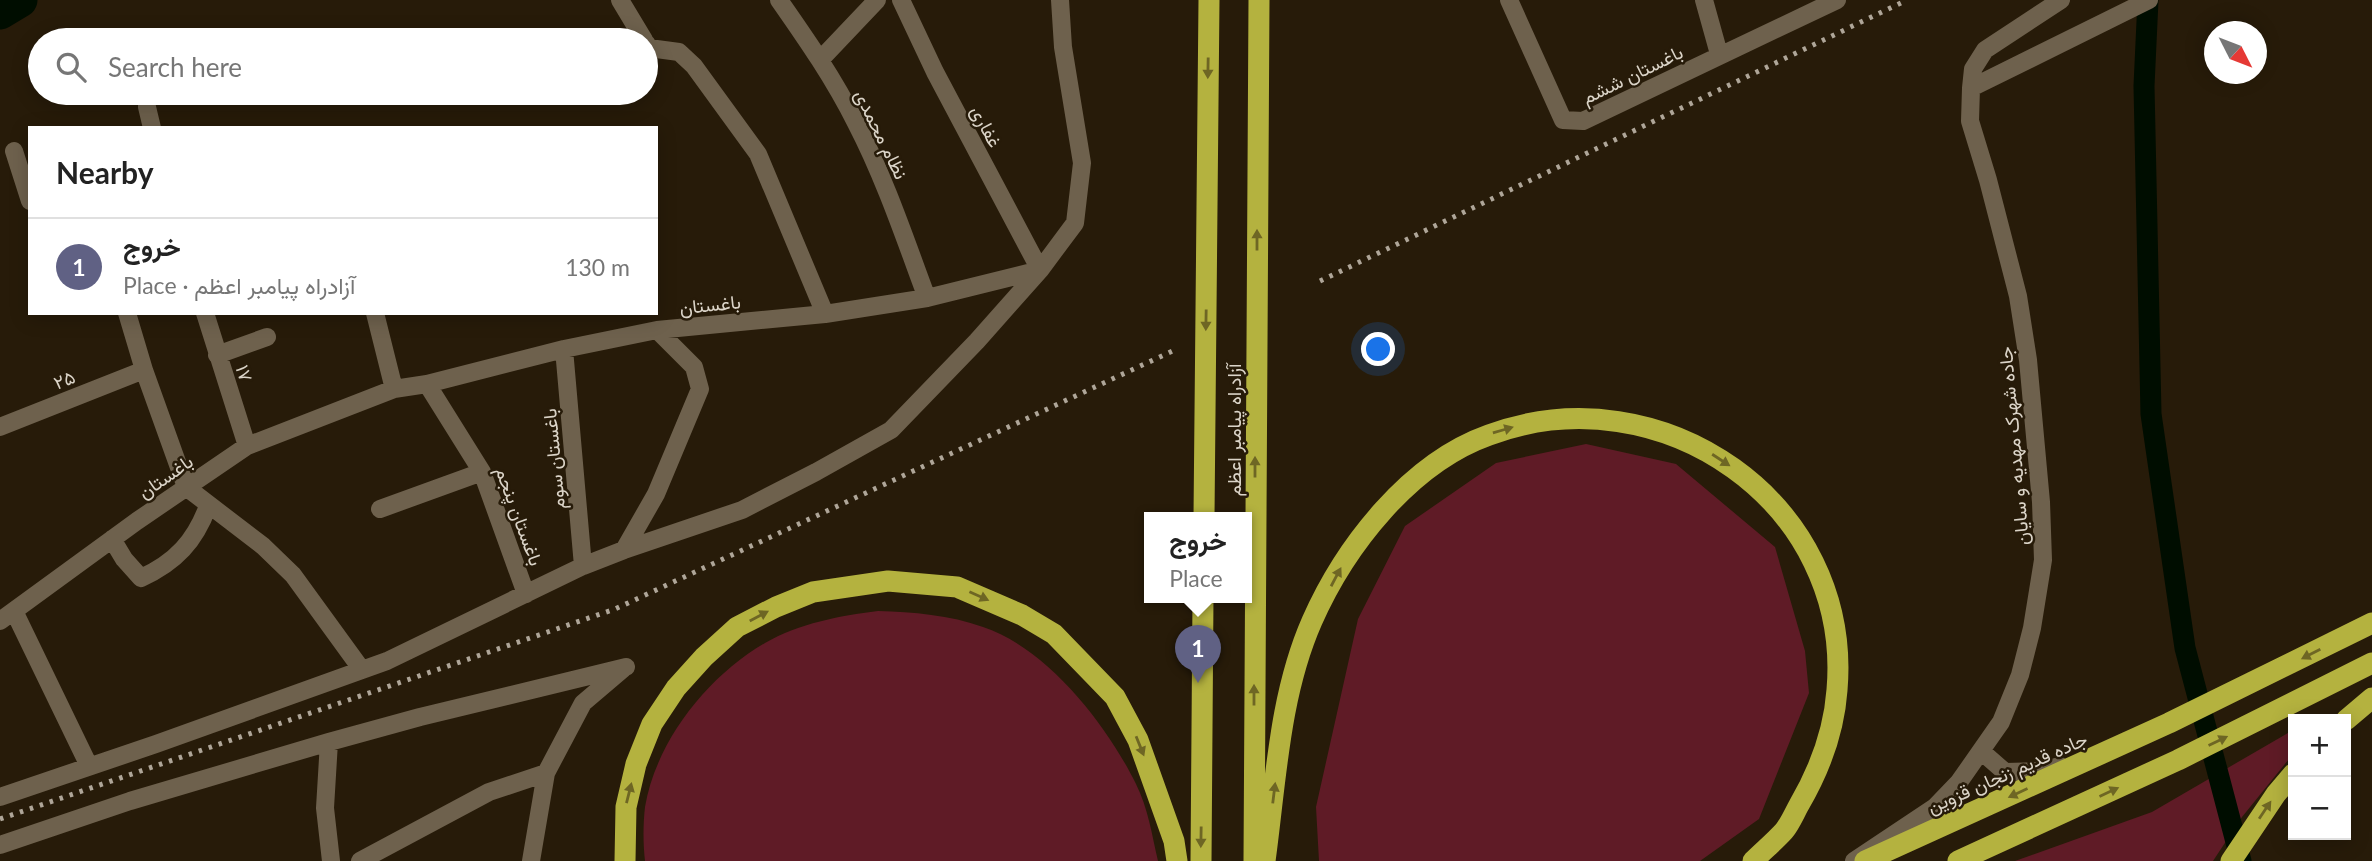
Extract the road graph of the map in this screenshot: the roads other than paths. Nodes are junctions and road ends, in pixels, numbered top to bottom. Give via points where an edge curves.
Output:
1 (620, 0) edge
2 (779, 0) edge
3 (877, 0) edge
4 (901, 0) edge
5 (1060, 0) edge
6 (1209, 0) edge
7 (1259, 0) edge
8 (1509, 0) edge
9 (1704, 0) edge
10 (2061, 0) edge
11 (2149, 0) edge
12 (1832, 1) edge
13 (637, 28) edge
14 (658, 49) edge
15 (1719, 54) junction
16 (821, 60) junction
17 (1971, 88) junction
18 (147, 107) dead end
19 (152, 126) edge
20 (14, 151) dead end
21 (28, 195) edge
22 (1040, 270) junction
23 (927, 298) junction
24 (825, 314) junction
25 (128, 315) edge
26 (206, 315) edge
27 (376, 315) edge
28 (657, 330) junction
29 (267, 337) dead end
30 (564, 348) junction
31 (217, 355) junction
32 (144, 370) junction
33 (428, 384) junction
34 (394, 389) junction
35 (0, 427) edge
36 (247, 446) junction
37 (482, 472) junction
38 (187, 487) junction
39 (208, 506) junction
40 (380, 509) dead end
41 (1204, 512) edge
42 (112, 539) junction
43 (624, 550) junction
44 (583, 566) junction
45 (526, 594) junction
46 (1203, 603) edge
47 (7, 616) edge
48 (2372, 623) edge
49 (2372, 663) edge
50 (362, 670) junction
51 (2372, 698) edge
52 (2351, 716) edge
53 (329, 742) junction
54 (1981, 751) junction
55 (2099, 755) junction
56 (89, 766) junction
57 (546, 773) junction
58 (2290, 777) edge
59 (0, 797) edge
60 (0, 845) edge
61 (2235, 855) edge
62 (331, 861) edge
63 (359, 861) edge
64 (531, 861) edge
65 (625, 861) edge
66 (1177, 861) edge
67 (1201, 861) edge
68 (1254, 861) edge
69 (1265, 861) edge
70 (1753, 861) edge
71 (1854, 861) edge
72 (1865, 861) edge
73 (1958, 861) edge

1 - 13 street
2 - 16 street, نظام محمدی
3 - 16 street
4 - 22 street, غفاری
5 - 22 street via 1082,163 1075,223
6 -> 41 highway, آزادراه پیامبر اعظم
68 -> 7 highway, آزادراه پیامبر اعظم
8 - 15 street, باغستان ششم via 1563,120 1583,121
9 - 15 street
10 - 17 street, جاده شهرک مهدیه و سایان via 1985,50 1973,69
11 - 17 street
12 - 15 street, باغستان ششم
14 - 24 street via 679,52 694,66 758,154
16 - 23 street, نظام محمدی via 884,183
17 - 54 street, جاده شهرک مهدیه و سایان via 1970,121 2018,296 2026,347 2043,560 2020,675 2001,722
18 - 19 street
20 - 21 street
22 - 23 street, باغستان
22 - 43 street via 891,430 742,510
23 - 24 street, باغستان
24 - 28 street, باغستان
25 - 32 street
26 - 31 street, ۱۷
27 - 34 street
28 - 30 street, باغستان
28 - 43 street via 694,367 699,389 656,494
29 - 31 street
30 - 33 street, باغستان
30 - 44 street, باغستان سوم
31 - 36 street, ۱۷
32 - 35 street, ۲۵
32 - 38 street
33 - 34 street, باغستان
33 - 37 street, باغستان پنجم
34 - 36 street, باغستان
36 - 38 street, باغستان
37 - 40 street
37 - 45 street, باغستان پنجم
38 - 39 street
38 - 42 street, باغستان
39 - 42 street via 190,543 160,569 141,578
39 - 50 street via 263,546 293,575
42 - 47 street, باغستان
43 - 44 street
44 - 45 street
45 - 50 street
46 -> 67 highway
47 - 56 street
48 -> 55 highway, جاده قدیم زنجان قزوین
73 -> 49 highway via 2178,760
50 - 56 street
51 - 52 highway
53 - 57 street via 626,667 583,703
53 - 60 street
53 - 62 street via 325,808
54 - 55 street via 2005,772 2040,771
54 - 71 street, جاده شهرک مهدیه و سایان via 1935,807
55 -> 72 highway, جاده قدیم زنجان قزوین
56 - 59 street
57 - 63 street via 489,792
57 - 64 street
61 -> 58 highway
65 -> 66 highway via 626,807 636,764 652,724 704,657 737,627 776,607 813,592 888,581 957,587 1054,634 1115,697 1138,740
69 -> 70 highway via 1290,688 1303,648 1344,563 1382,511 1433,464 1487,435 1539,420 1607,419 1668,432 1721,458 1768,495 1802,540 1828,594 1840,660 1835,719 1816,775 1786,829

